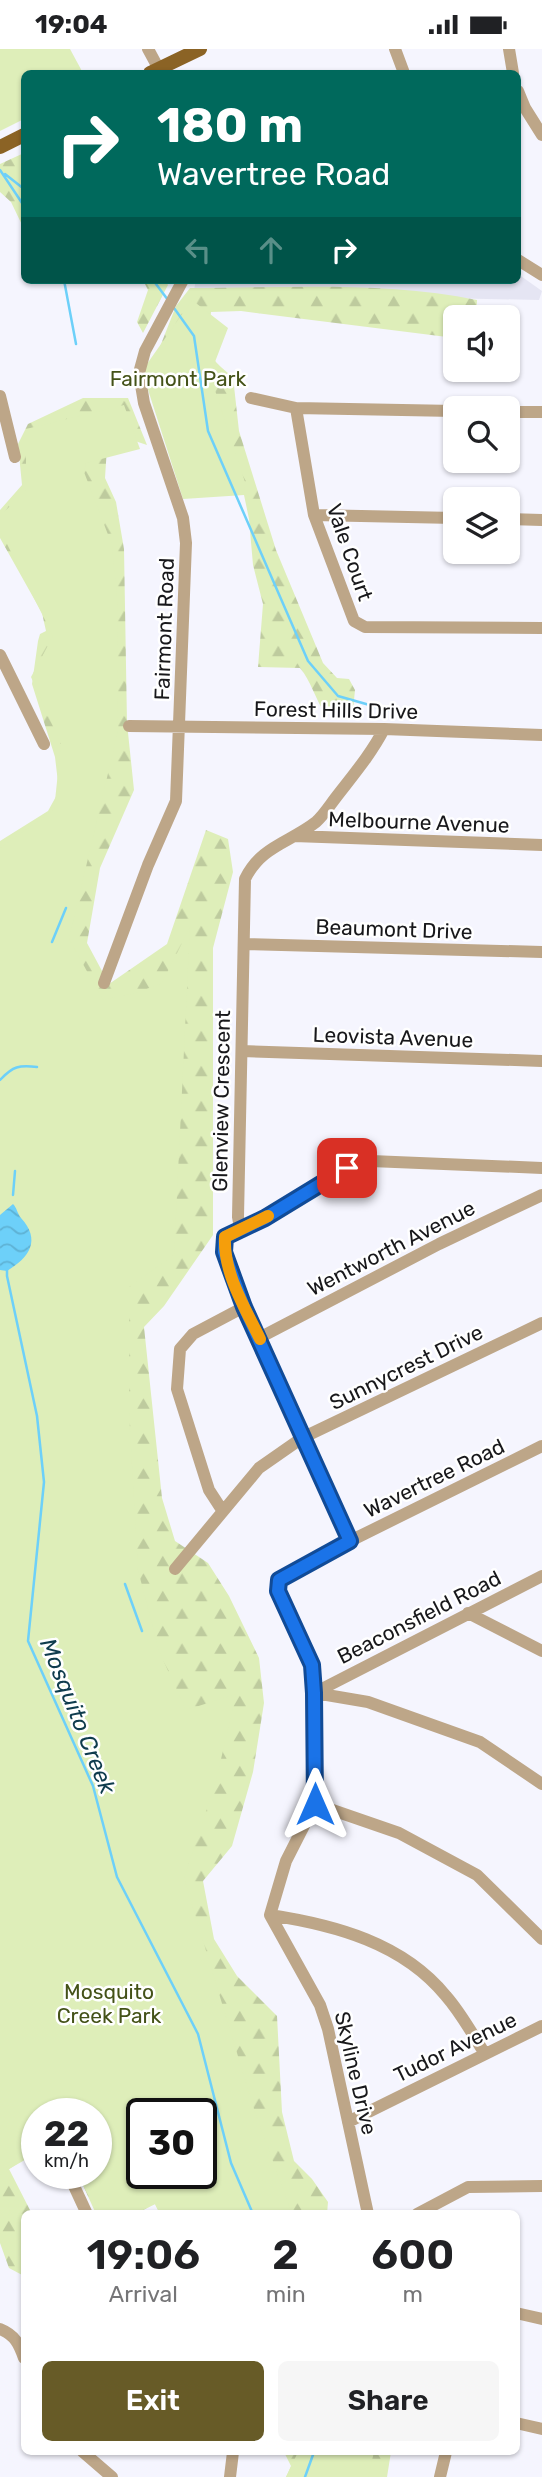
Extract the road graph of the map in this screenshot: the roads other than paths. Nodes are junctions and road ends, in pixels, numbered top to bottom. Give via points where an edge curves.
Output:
1 (148, 49) edge
2 (200, 49) edge
3 (395, 49) edge
4 (509, 49) edge
5 (156, 70) edge
6 (161, 70) edge
7 (403, 70) edge
8 (512, 70) edge
9 (521, 98) edge
10 (542, 135) edge
11 (21, 136) edge
12 (0, 147) edge
13 (521, 262) edge
14 (542, 275) edge
15 (181, 284) edge
16 (0, 396) edge
17 (251, 398) dead end
18 (296, 408) junction
19 (443, 411) edge
20 (520, 412) edge
21 (542, 412) edge
22 (15, 457) dead end
23 (314, 515) junction
24 (443, 518) edge
25 (520, 519) edge
26 (542, 520) edge
27 (542, 628) edge
28 (0, 655) edge
29 (129, 726) dead end
30 (180, 726) junction
31 (384, 729) junction
32 (542, 735) edge
33 (44, 744) dead end
34 (294, 837) junction
35 (542, 845) edge
36 (244, 944) junction
37 (542, 952) edge
38 (104, 983) dead end
39 (242, 1051) junction
40 (542, 1061) edge
41 (542, 1168) edge
42 (542, 1195) edge
43 (240, 1228) junction
44 (244, 1307) junction
45 (542, 1323) edge
46 (259, 1338) junction
47 (302, 1439) junction
48 (542, 1446) edge
49 (222, 1510) junction
50 (350, 1541) junction
51 (175, 1569) dead end
52 (542, 1576) edge
53 (468, 1613) junction
54 (542, 1651) edge
55 (314, 1693) junction
56 (542, 1784) edge
57 (315, 1804) junction
58 (270, 1915) junction
59 (542, 1939) edge
60 (542, 2026) edge
61 (485, 2054) junction
62 (348, 2122) junction
63 (542, 2186) edge
64 (75, 2189) edge
65 (85, 2210) edge
66 (367, 2210) edge
67 (425, 2210) edge
68 (520, 2314) edge
69 (542, 2319) edge
70 (0, 2329) edge
71 (21, 2350) edge
72 (520, 2424) edge
73 (542, 2430) edge
74 (86, 2455) edge
75 (233, 2455) edge
76 (445, 2455) edge
77 (112, 2477) edge
78 (230, 2477) edge
79 (440, 2477) edge

1 - 5 street
2 - 6 main road
3 - 7 street
4 - 8 street
9 - 10 street
11 - 12 main road
13 - 14 street
15 - 30 street, Fairmont Road via 145,351 139,373 144,403 183,518 186,543
16 - 22 street
17 - 18 street
18 - 19 street
18 - 23 street, Vale Court
20 - 21 street
23 - 24 street
23 - 27 street, Vale Court via 354,621 365,627
25 - 26 street
28 - 33 street
29 - 30 street, Forest Hills Drive
30 - 31 street, Forest Hills Drive
30 - 38 street, Fairmont Road via 176,801
31 - 32 street, Forest Hills Drive
31 - 34 street, Glenview Crescent via 371,753 317,820
34 - 35 street, Melbourne Avenue
34 - 36 street, Glenview Crescent via 267,850 252,864 245,879
36 - 37 street, Beaumont Drive
36 - 39 street, Glenview Crescent
39 - 40 street, Leovista Avenue
39 - 43 street, Glenview Crescent
41 - 43 street via 371,1161 347,1168 265,1218
42 - 46 street, Wentworth Avenue
43 - 44 street via 225,1237 224,1252
44 - 46 street
44 - 49 street via 193,1334 180,1349 177,1389 209,1490
45 - 47 street, Sunnycrest Drive
46 - 47 street
47 - 49 street, Sunnycrest Drive via 259,1468
47 - 50 street
48 - 50 street, Wavertree Road
49 - 51 street, Sunnycrest Drive
50 - 55 street, Wavertree Road via 279,1580 278,1591 312,1665
52 - 53 street, Beaconsfield Road
53 - 54 street
53 - 55 street, Beaconsfield Road
55 - 56 street via 368,1702 480,1742
55 - 57 street
57 - 58 street via 286,1861
57 - 59 street via 399,1833 477,1875
58 - 61 street via 332,1927 389,1949 447,1996
58 - 62 street, Skyline Drive via 320,2005
60 - 61 street, Tudor Avenue
61 - 62 street, Tudor Avenue
62 - 66 street, Skyline Drive
63 - 67 street via 468,2187
64 - 65 street
68 - 69 street
70 - 71 street via 18,2341
72 - 73 street
74 - 77 street
75 - 78 street
76 - 79 street

